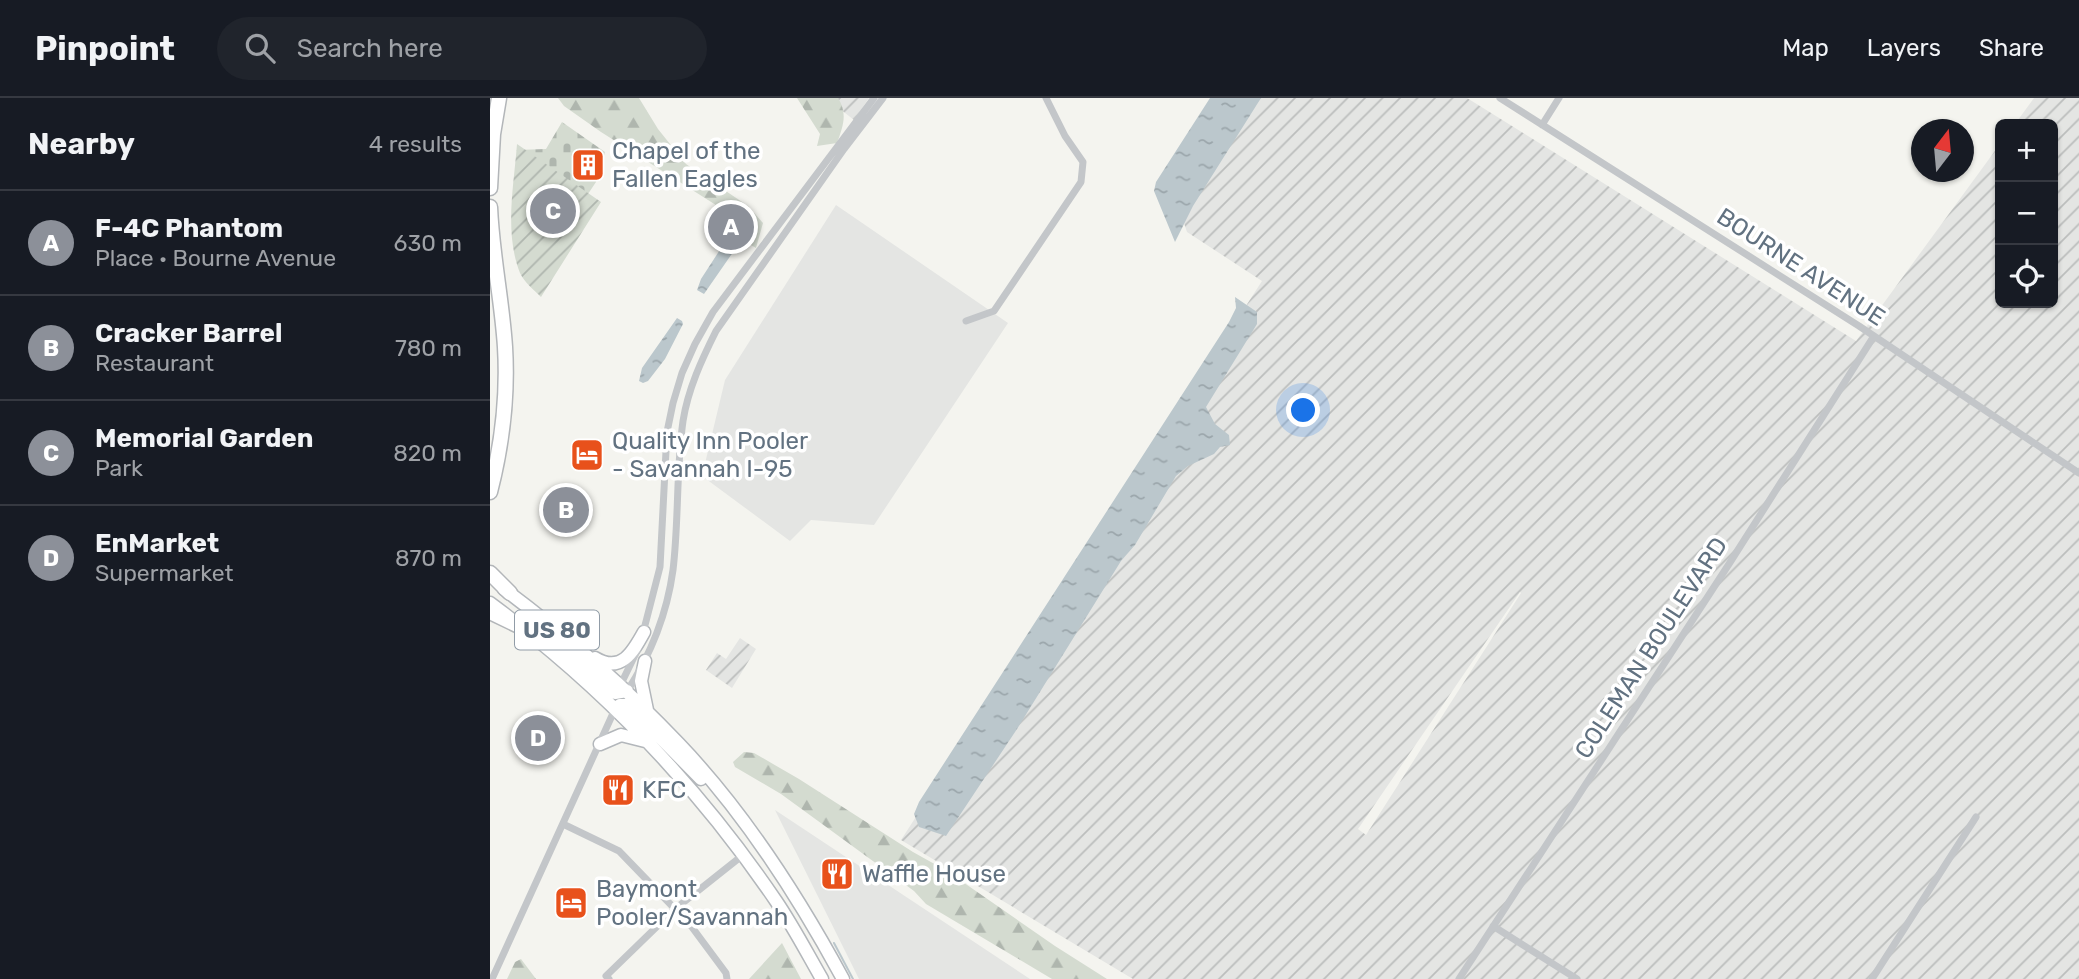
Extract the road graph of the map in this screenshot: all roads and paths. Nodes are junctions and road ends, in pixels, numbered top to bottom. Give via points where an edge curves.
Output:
1 (499, 98) edge
2 (873, 98) edge
3 (883, 98) edge
4 (1046, 98) edge
5 (1500, 98) edge
6 (1559, 98) edge
7 (1542, 125) junction
8 (490, 188) edge
9 (490, 207) edge
10 (966, 321) dead end
11 (1874, 336) junction
12 (2079, 473) edge
13 (490, 492) edge
14 (490, 573) edge
15 (490, 578) edge
16 (510, 593) junction
17 (491, 607) edge
18 (519, 626) joint
19 (644, 632) junction
20 (586, 654) junction
21 (645, 661) junction
22 (622, 691) junction
23 (615, 709) junction
24 (649, 713) junction
25 (649, 742) junction
26 (600, 744) junction
27 (733, 809) junction
28 (1976, 817) dead end
29 (563, 824) junction
30 (743, 855) junction
31 (676, 908) junction
32 (1493, 926) junction
33 (607, 977) edge
34 (492, 979) edge
35 (727, 979) edge
36 (822, 979) edge
37 (843, 979) edge
38 (1459, 979) edge
39 (1577, 979) edge
40 (1872, 979) edge

1 - 8 highway
2 - 19 street via 713,312 682,373 667,432 660,567
3 - 21 street via 716,331 693,382 683,420 673,569 663,614
4 - 10 street via 1083,162 1081,182 994,311
5 - 7 street, BOURNE AVENUE
6 - 7 street
7 - 11 street, BOURNE AVENUE
9 - 13 highway via 506,379
11 - 12 street, BOURNE AVENUE
11 - 32 street, COLEMAN BOULEVARD
14 - 16 highway
15 - 16 main road, US 80
16 - 20 main road, US 80
17 - 18 highway
17 - 22 main road via 550,638
18 - 23 main road, US 80
19 - 20 main road via 624,661 601,662
19 - 22 street
20 - 22 main road, US 80
21 - 22 street
21 - 24 main road via 641,687
22 - 23 street
22 - 24 main road, US 80
23 - 25 main road, US 80
23 - 26 street
23 - 27 main road via 628,705
24 - 27 main road, US 80
25 - 26 main road via 621,735
25 - 30 main road, US 80
26 - 29 street
27 - 37 main road, US 80 via 792,891
28 - 40 street
29 - 31 street via 619,851
29 - 34 street
30 - 31 street
30 - 36 main road, US 80 via 778,903
31 - 33 street
31 - 35 street
32 - 38 street, COLEMAN BOULEVARD
32 - 39 street

